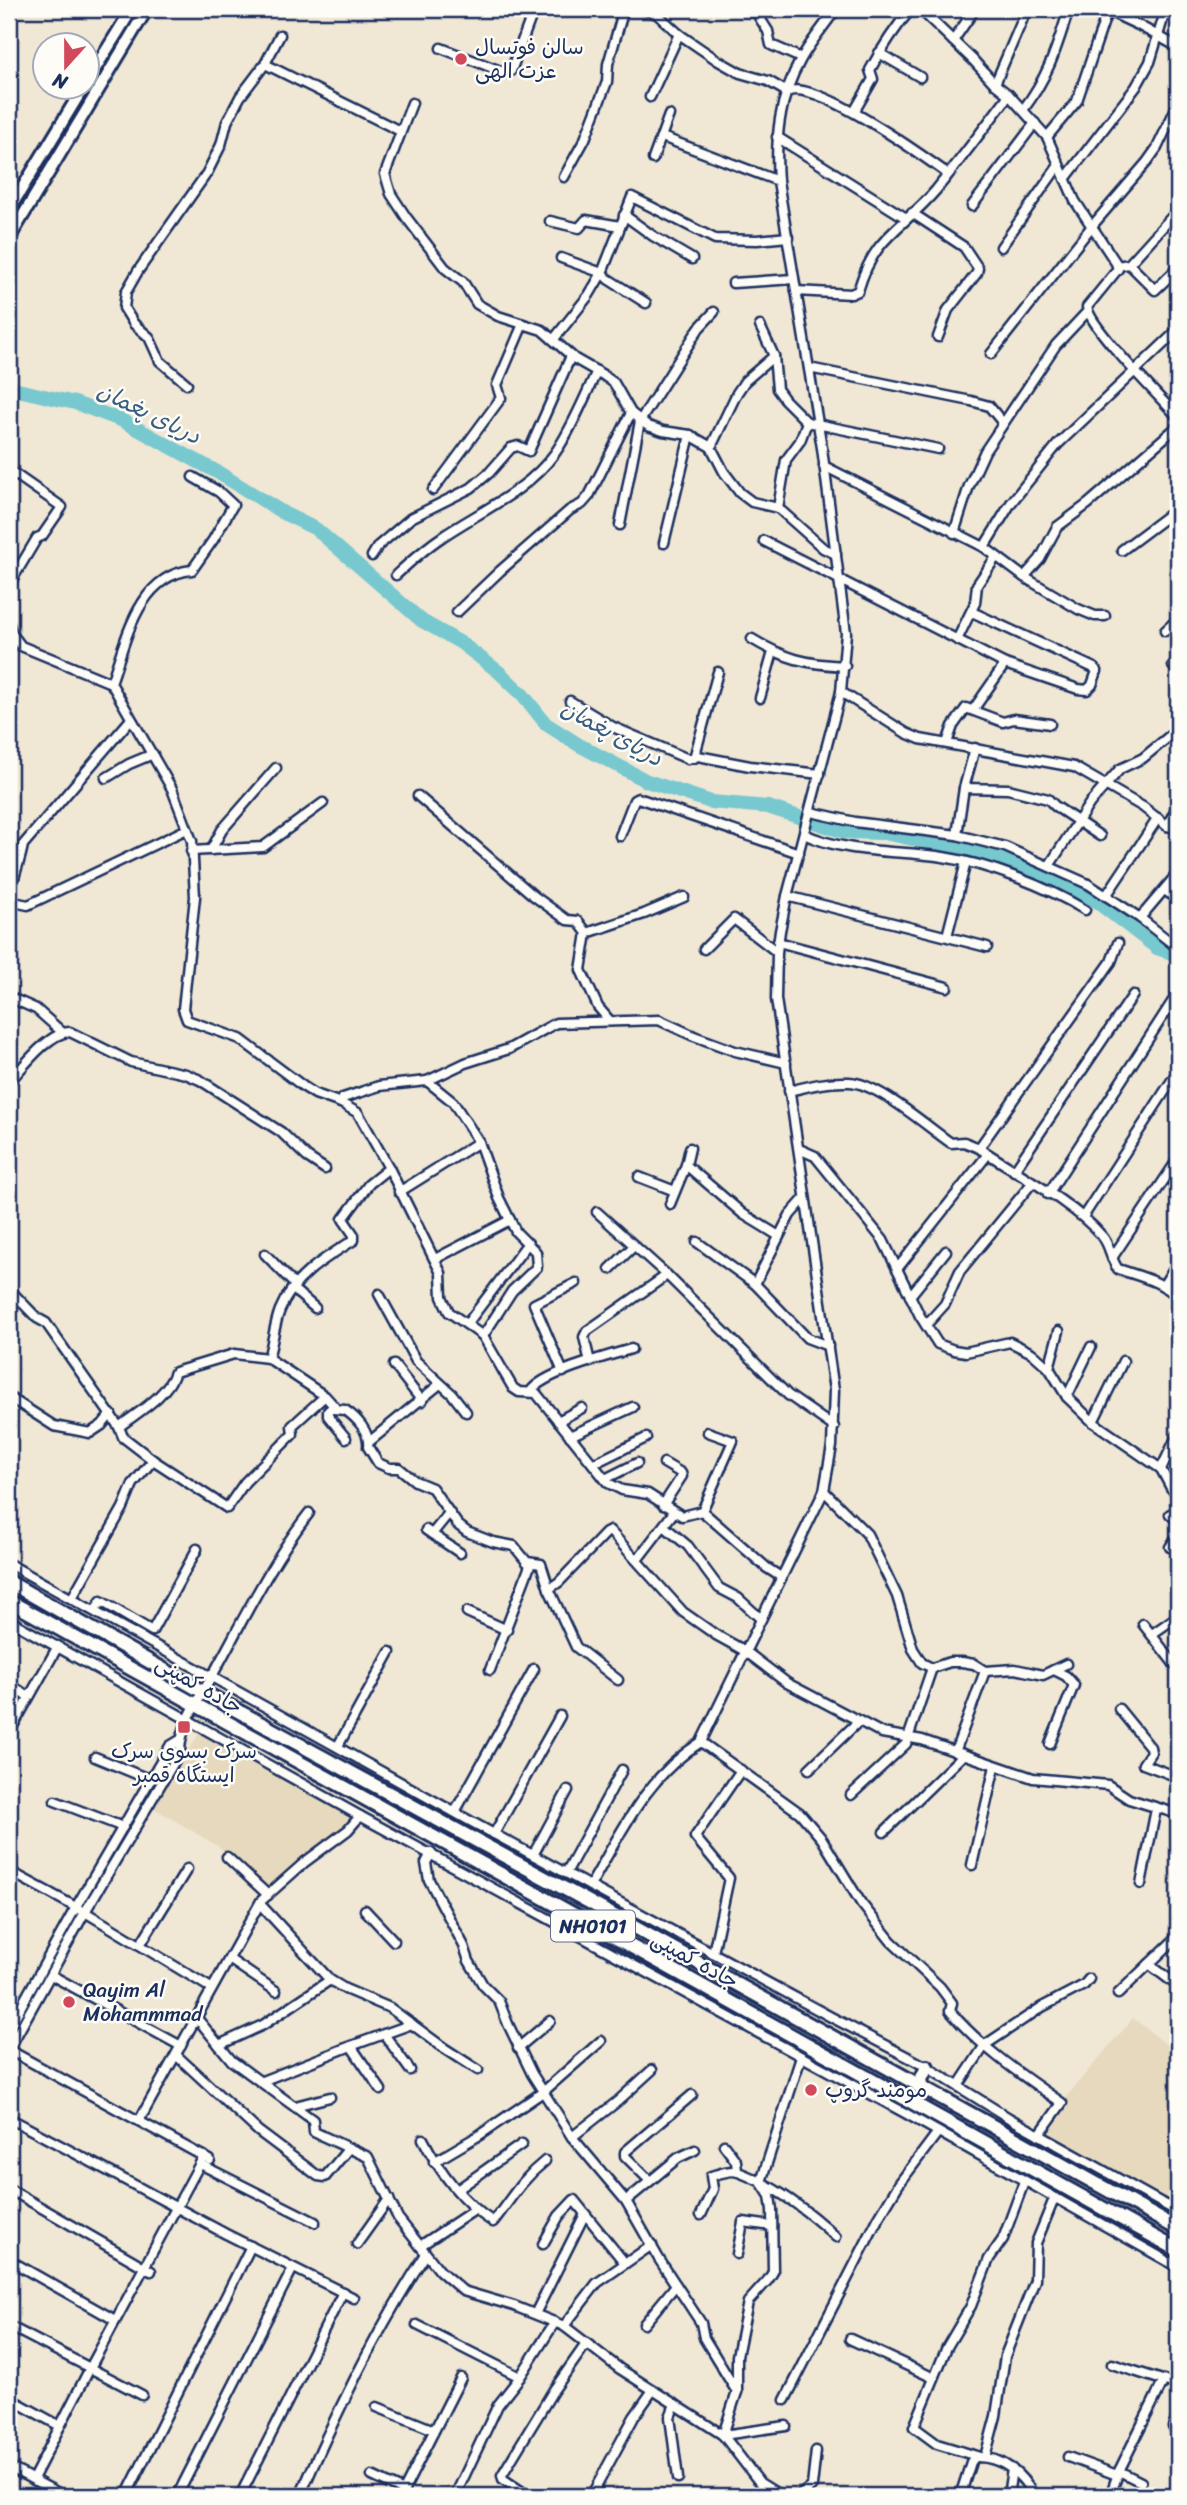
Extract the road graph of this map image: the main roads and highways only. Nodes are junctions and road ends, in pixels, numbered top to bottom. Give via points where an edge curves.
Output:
1 (132, 9) edge
2 (147, 9) edge
3 (102, 57) edge
4 (75, 102) edge
5 (9, 210) edge
6 (9, 239) edge
7 (9, 1582) edge
8 (9, 1601) edge
9 (928, 2067) road end
10 (918, 2086) junction
11 (1178, 2230) edge
12 (1178, 2250) edge

1 - 3 main road
2 - 6 main road
4 - 5 main road
7 - 10 highway, جاده کمپنی / NH0101
8 - 12 highway, جاده کمپنی / NH0101
9 - 10 highway
10 - 11 highway, جاده کمپنی / NH0101

